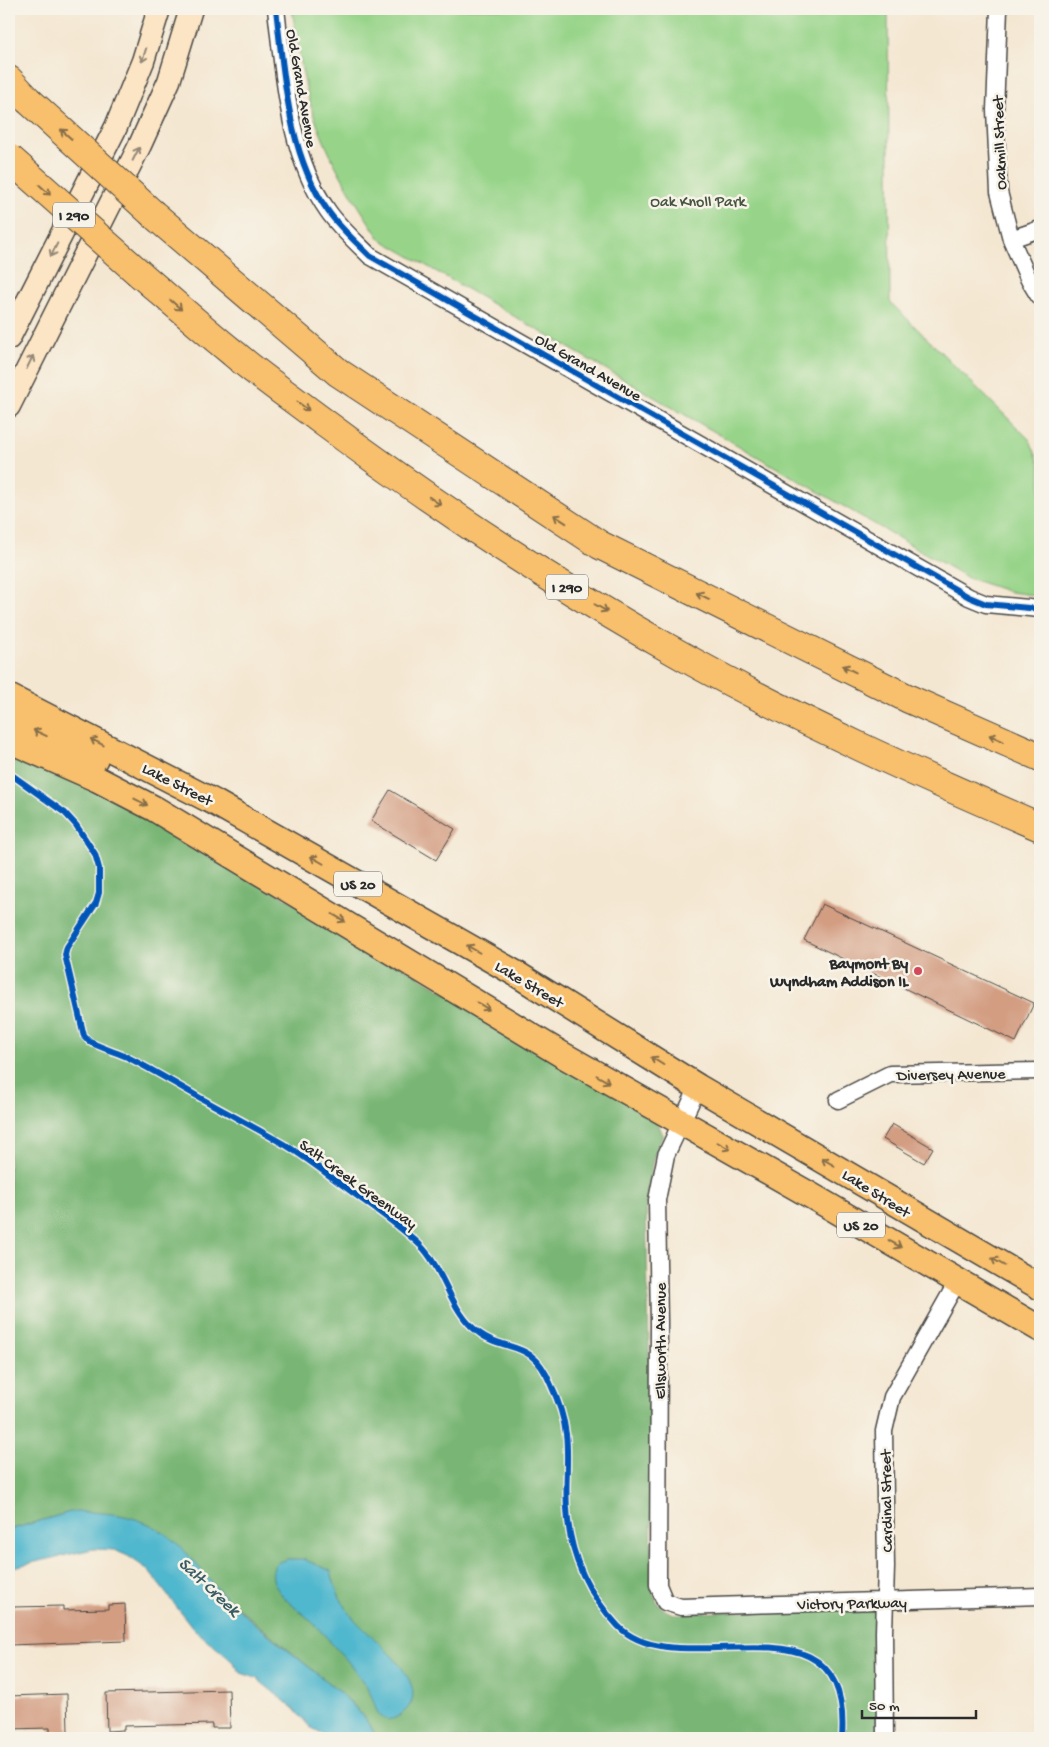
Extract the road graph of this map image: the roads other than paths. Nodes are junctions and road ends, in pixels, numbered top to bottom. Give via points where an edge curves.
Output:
1 (159, 9) edge
2 (191, 9) edge
3 (276, 9) edge
4 (999, 9) edge
5 (9, 80) edge
6 (9, 158) edge
7 (1040, 229) edge
8 (1011, 239) junction
9 (1040, 298) edge
10 (9, 338) edge
11 (9, 406) edge
12 (1040, 609) edge
13 (9, 697) edge
14 (9, 719) edge
15 (9, 740) edge
16 (1040, 757) edge
17 (214, 802) junction
18 (1040, 827) edge
19 (404, 910) junction
20 (382, 944) junction
21 (1040, 1071) edge
22 (698, 1087) junction
23 (838, 1100) dead end
24 (681, 1121) junction
25 (957, 1282) junction
26 (1040, 1287) edge
27 (1040, 1329) edge
28 (1040, 1596) edge
29 (885, 1601) junction
30 (665, 1602) joint
31 (885, 1738) edge

1 -> 10 main road via 116,127
11 -> 2 main road via 140,145 169,81
3 - 12 street, Old Grand Avenue via 288,104 301,158 328,211 370,256 969,597 986,604
4 - 8 street, Oakmill Street via 995,110 999,192
16 -> 5 highway, bridge via 909,699 600,545 339,373 153,214
6 -> 18 highway, I 290, bridge via 234,355 357,447 468,524 591,603 685,657 812,724
7 - 8 street
8 - 9 street, Oakmill Street
17 -> 13 main road, Lake Street / US 20
17 -> 14 main road via 168,793
15 -> 20 main road, Lake Street / US 20 via 155,809
19 -> 17 main road, Lake Street / US 20
19 - 20 main road
22 -> 19 main road, Lake Street / US 20 via 515,973
20 -> 24 main road, Lake Street / US 20 via 631,1096
21 - 23 street, Diversey Avenue via 890,1074
22 - 24 street, Ellsworth Avenue
26 -> 22 main road, Lake Street / US 20
24 -> 25 main road, Lake Street / US 20
24 - 30 street, Ellsworth Avenue via 666,1155 657,1200 658,1585
25 - 27 main road, Lake Street / US 20
25 - 29 street, Cardinal Street via 892,1397 884,1431
28 - 29 street, Victory Parkway
29 - 30 street, Victory Parkway via 681,1607
29 - 31 street, Cardinal Street

